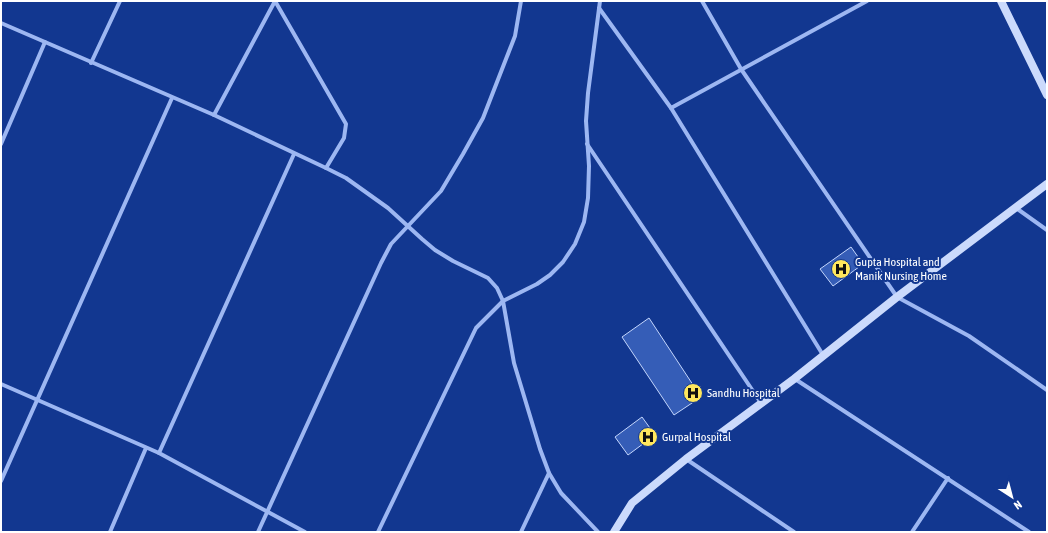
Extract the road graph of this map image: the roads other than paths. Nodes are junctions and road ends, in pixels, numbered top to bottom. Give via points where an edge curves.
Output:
1 (120, 1) edge
2 (275, 1) edge
3 (521, 1) edge
4 (600, 1) edge
5 (702, 1) edge
6 (867, 1) edge
7 (1001, 1) edge
8 (599, 8) junction
9 (1, 23) edge
10 (45, 42) junction
11 (91, 63) junction
12 (741, 69) junction
13 (1047, 95) edge
14 (172, 98) junction
15 (671, 108) junction
16 (214, 115) junction
17 (1, 144) edge
18 (586, 144) junction
19 (294, 154) junction
20 (326, 168) junction
21 (1047, 184) edge
22 (1016, 208) junction
23 (408, 226) junction
24 (1047, 230) edge
25 (897, 297) junction
26 (503, 301) junction
27 (824, 356) junction
28 (794, 378) junction
29 (1, 384) edge
30 (1047, 390) edge
31 (38, 400) junction
32 (761, 404) junction
33 (146, 448) junction
34 (159, 453) junction
35 (686, 459) junction
36 (549, 473) junction
37 (948, 478) junction
38 (1, 481) edge
39 (267, 511) junction
40 (110, 532) edge
41 (258, 532) edge
42 (305, 532) edge
43 (378, 532) edge
44 (521, 532) edge
45 (598, 532) edge
46 (614, 532) edge
47 (794, 532) edge
48 (912, 532) edge
49 (1028, 532) edge

1 - 11 street
2 - 16 street
2 - 20 street via 346,124 344,138
3 - 23 street via 515,36 483,118 441,191
4 - 8 street
5 - 12 street
6 - 12 street
7 - 13 street
8 - 15 street
8 - 18 street via 588,93
9 - 10 street
10 - 11 street
10 - 17 street
11 - 14 street
12 - 15 street
12 - 25 street
14 - 16 street
14 - 31 street
15 - 27 street
16 - 19 street
18 - 26 street via 588,198 584,222 575,244 550,275
18 - 32 street
19 - 20 street
19 - 34 street
20 - 23 street via 364,190
21 - 22 street
22 - 24 street
22 - 25 street
23 - 26 street via 435,250 488,278
23 - 39 street via 391,244 381,263
25 - 27 street
25 - 30 street via 969,336
26 - 36 street via 514,363
26 - 43 street via 476,328
27 - 28 street
28 - 32 street
28 - 37 street
29 - 31 street
31 - 33 street
31 - 38 street
32 - 35 street
33 - 34 street
33 - 40 street
34 - 39 street
35 - 46 street via 632,503
35 - 47 street
36 - 44 street
36 - 45 street via 561,493
37 - 48 street
37 - 49 street
39 - 41 street
39 - 42 street

